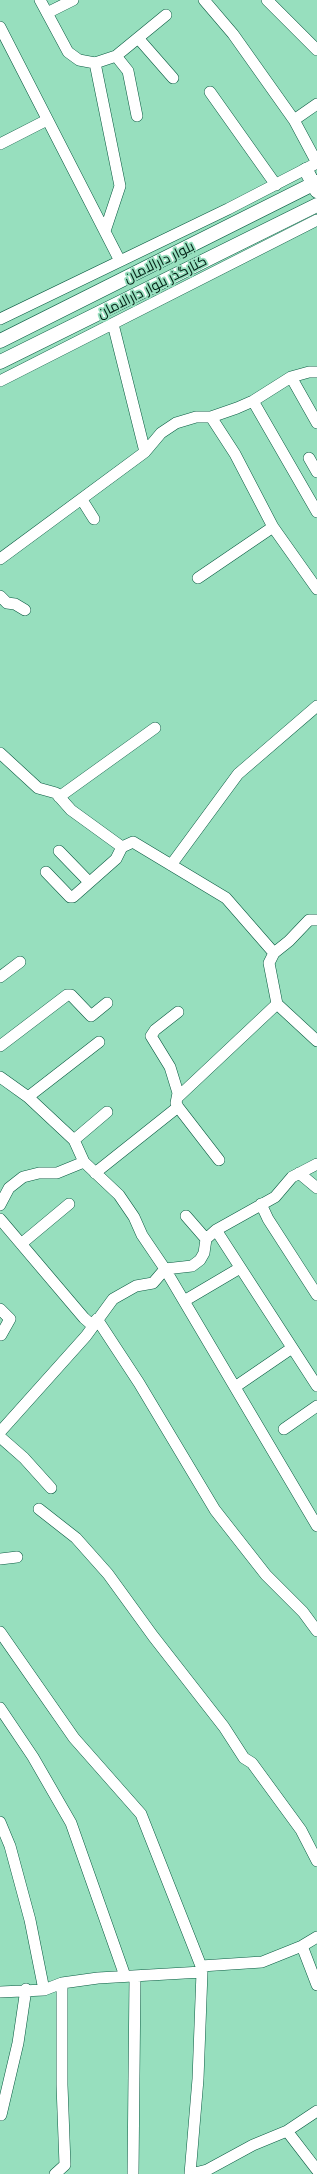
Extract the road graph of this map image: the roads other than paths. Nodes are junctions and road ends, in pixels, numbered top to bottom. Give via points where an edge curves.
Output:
1 (40, 0) edge
2 (72, 0) edge
3 (204, 0) edge
4 (267, 0) edge
5 (47, 13) junction
6 (166, 14) dead end
7 (0, 27) edge
8 (138, 38) junction
9 (317, 50) edge
10 (116, 56) junction
11 (95, 63) junction
12 (173, 78) dead end
13 (210, 92) dead end
14 (317, 104) edge
15 (137, 116) dead end
16 (47, 120) junction
17 (294, 120) junction
18 (0, 144) edge
19 (313, 165) edge
20 (276, 185) junction
21 (316, 186) edge
22 (317, 205) edge
23 (317, 220) edge
24 (105, 231) junction
25 (120, 261) junction
26 (0, 319) edge
27 (113, 324) junction
28 (0, 341) edge
29 (0, 362) edge
30 (317, 372) edge
31 (291, 377) junction
32 (0, 381) edge
33 (253, 401) junction
34 (211, 417) junction
35 (317, 422) edge
36 (145, 452) junction
37 (309, 458) dead end
38 (317, 472) edge
39 (82, 500) junction
40 (317, 512) edge
41 (94, 519) dead end
42 (273, 527) junction
43 (0, 559) edge
44 (198, 578) dead end
45 (317, 589) edge
46 (0, 596) edge
47 (24, 610) dead end
48 (317, 706) edge
49 (155, 728) dead end
50 (0, 753) edge
51 (59, 796) junction
52 (122, 847) junction
53 (59, 851) dead end
54 (172, 865) junction
55 (46, 872) dead end
56 (89, 882) junction
57 (317, 920) edge
58 (274, 953) junction
59 (20, 962) dead end
60 (0, 976) edge
61 (107, 1003) dead end
62 (277, 1004) junction
63 (178, 1012) dead end
64 (317, 1041) edge
65 (99, 1042) dead end
66 (0, 1046) edge
67 (0, 1077) edge
68 (28, 1097) junction
69 (177, 1102) junction
70 (107, 1112) dead end
71 (74, 1140) junction
72 (219, 1160) dead end
73 (84, 1162) junction
74 (317, 1164) edge
75 (95, 1173) junction
76 (299, 1173) junction
77 (317, 1188) edge
78 (69, 1204) dead end
79 (261, 1204) junction
80 (0, 1205) edge
81 (186, 1216) dead end
82 (0, 1218) edge
83 (216, 1230) junction
84 (206, 1238) junction
85 (21, 1244) junction
86 (240, 1268) junction
87 (165, 1269) junction
88 (317, 1295) edge
89 (184, 1301) junction
90 (0, 1308) edge
91 (97, 1319) junction
92 (1, 1335) edge
93 (292, 1348) junction
94 (317, 1386) edge
95 (235, 1387) junction
96 (317, 1406) edge
97 (284, 1429) dead end
98 (0, 1432) edge
99 (0, 1437) edge
100 (51, 1488) dead end
101 (39, 1509) dead end
102 (317, 1526) edge
103 (17, 1558) dead end
104 (0, 1559) edge
105 (317, 1631) edge
106 (0, 1632) edge
107 (0, 1708) edge
108 (0, 1822) edge
109 (317, 1861) edge
110 (317, 1937) edge
111 (302, 1946) junction
112 (201, 1969) junction
113 (130, 1977) junction
114 (62, 1983) junction
115 (317, 1985) edge
116 (26, 1989) junction
117 (44, 1990) junction
118 (0, 1992) edge
119 (317, 2111) edge
120 (1, 2115) dead end
121 (287, 2131) junction
122 (317, 2170) edge
123 (56, 2174) edge
124 (133, 2174) edge
125 (190, 2174) edge

1 - 5 street
2 - 5 street
3 - 17 street via 233,34
4 - 9 street
5 - 11 street via 68,52 79,60
6 - 8 street
7 - 16 street
8 - 10 street
8 - 12 street
10 - 11 street
10 - 15 street via 128,72
11 - 24 street via 120,186
13 - 20 street
14 - 17 street
16 - 18 street
16 - 24 street
17 - 19 street
19 - 20 street
19 - 21 main road
20 - 25 street
21 - 28 main road, بلوار دارالامان
22 - 29 main road, بلوار دارالامان
23 - 27 street, کنارگذر بلوار دارالامان
24 - 25 street
25 - 26 street
27 - 32 street, کنارگذر بلوار دارالامان
27 - 36 street
30 - 31 street
31 - 33 street
31 - 35 street
33 - 34 street
33 - 40 street
34 - 36 street via 196,417 176,423 161,434
34 - 42 street via 235,454
36 - 39 street
37 - 38 street
39 - 41 street
39 - 43 street
42 - 44 street
42 - 45 street
46 - 47 street via 7,603 15,604
48 - 54 street via 238,774
49 - 51 street
50 - 51 street via 38,788
51 - 52 street via 71,810
52 - 54 street via 133,842
52 - 56 street via 116,858
53 - 56 street
54 - 58 street via 226,898
55 - 56 street via 72,897
57 - 58 street via 309,920
58 - 62 street via 268,962
59 - 60 street
61 - 66 street via 91,1016 71,995 66,995
62 - 64 street
62 - 69 street
63 - 69 street via 151,1036 170,1067 178,1093
65 - 68 street
67 - 68 street
68 - 71 street
69 - 72 street
69 - 75 street
70 - 71 street
71 - 73 street
73 - 75 street
73 - 80 street via 57,1173 39,1173 23,1178 9,1188
74 - 76 street
75 - 87 street via 119,1195
76 - 77 street
76 - 79 street via 292,1177 275,1197
78 - 85 street
79 - 83 street
79 - 88 street
81 - 84 street
82 - 85 street
83 - 84 street
83 - 86 street
84 - 87 street via 204,1253 200,1260 192,1266
85 - 91 street via 84,1318 92,1324
86 - 89 street
86 - 93 street
87 - 89 street
87 - 91 street via 153,1283 136,1286 112,1299
89 - 95 street
90 - 92 street via 10,1319
91 - 98 street via 86,1336
91 - 105 street via 139,1383 215,1510 266,1575 303,1612
93 - 94 street
93 - 95 street
95 - 102 street
96 - 97 street
99 - 100 street via 24,1458
101 - 109 street via 76,1538 108,1574 224,1727 244,1758 252,1763 301,1830
103 - 104 street
106 - 112 street via 74,1738 141,1814
107 - 113 street via 33,1757 71,1823
108 - 117 street via 10,1846 30,1920
110 - 111 street
111 - 112 street via 262,1962
111 - 115 street
112 - 113 street
112 - 125 street via 198,2079
113 - 114 street
113 - 124 street
114 - 117 street
114 - 123 street via 65,2165
116 - 117 street
116 - 118 street
116 - 120 street via 18,2043
119 - 121 street
121 - 122 street
121 - 125 street via 253,2145 207,2170

